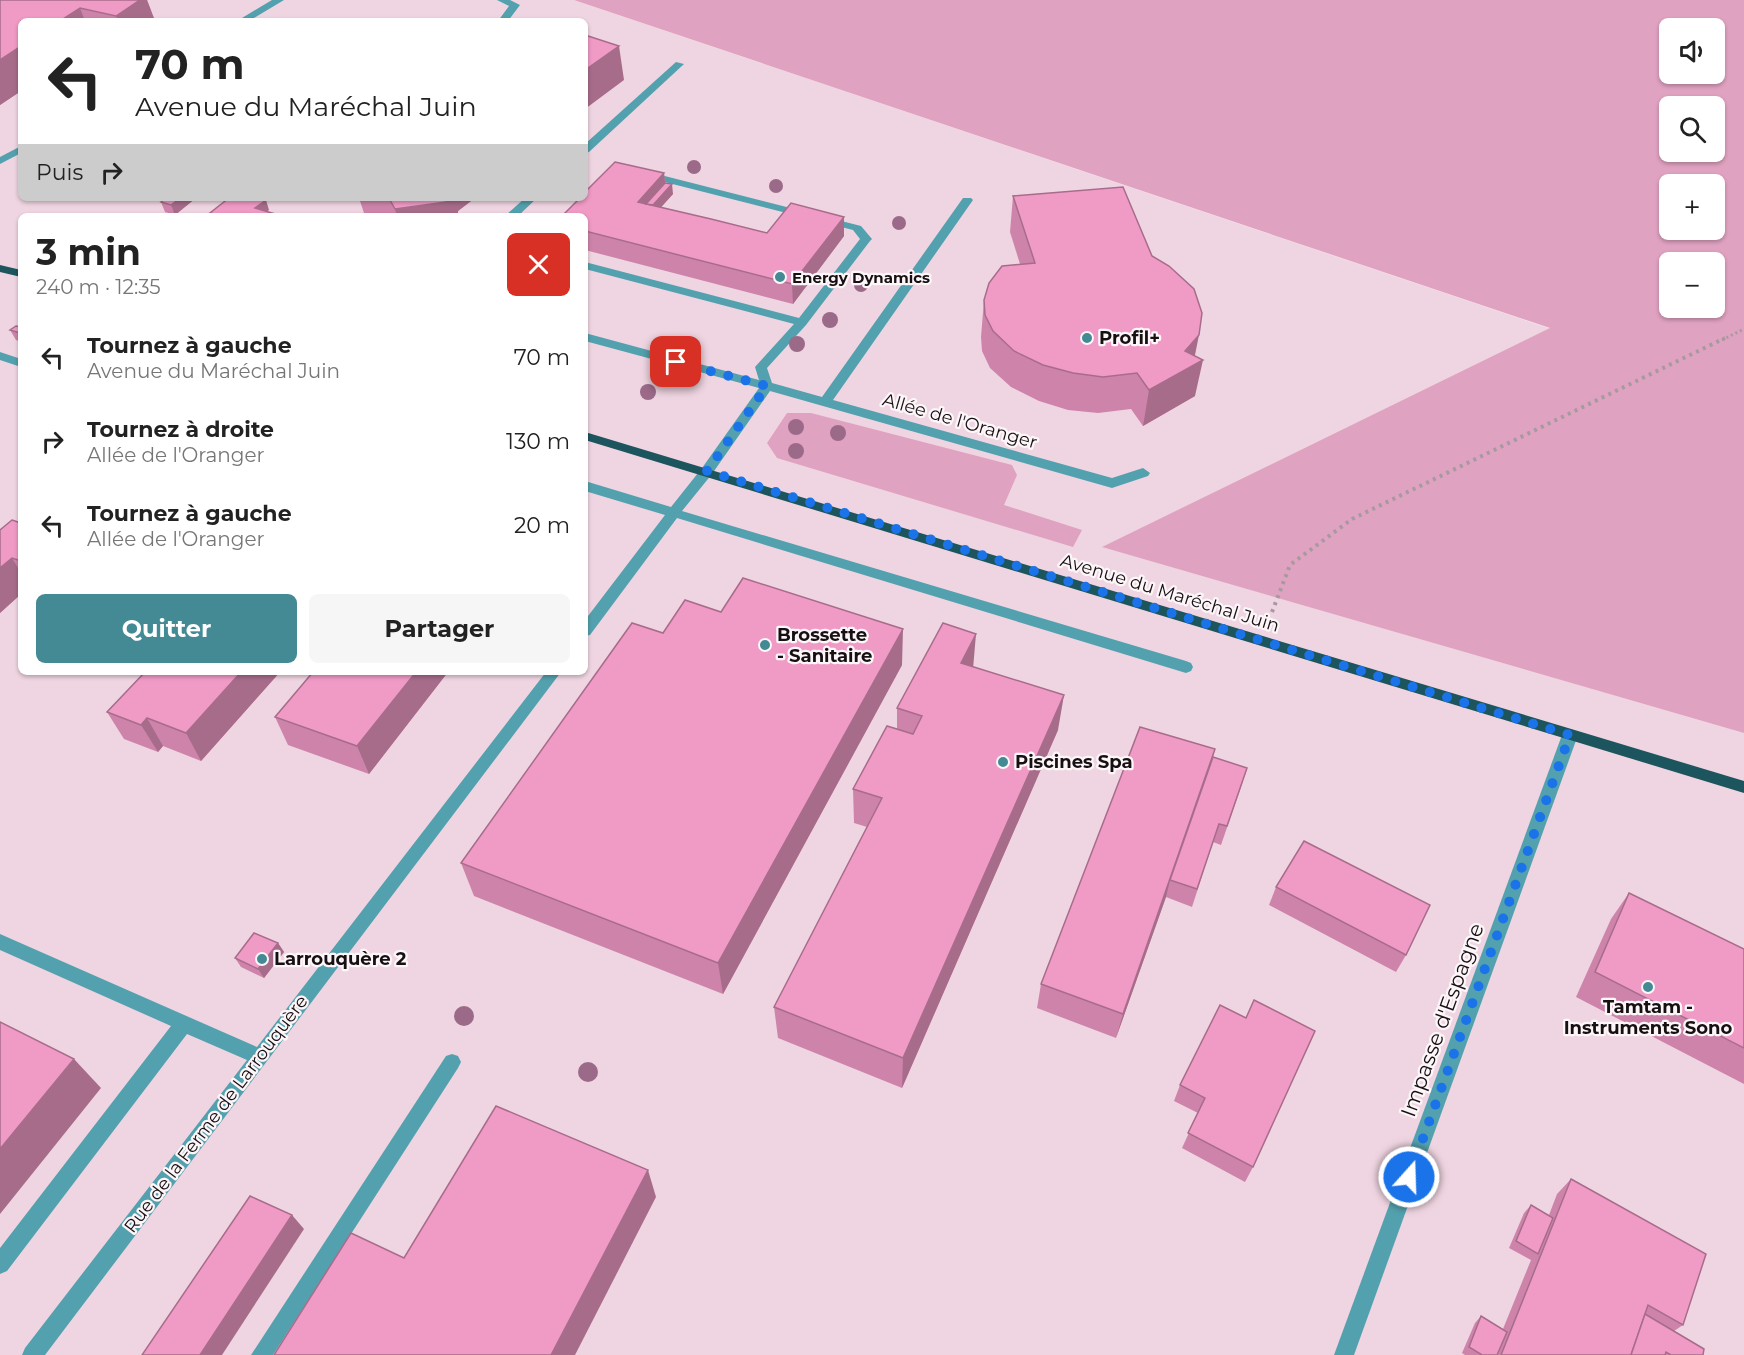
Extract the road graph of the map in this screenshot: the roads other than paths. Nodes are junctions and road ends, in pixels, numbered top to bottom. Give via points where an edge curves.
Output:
1 (279, 0) edge
2 (502, 0) edge
3 (247, 18) edge
4 (505, 18) edge
5 (679, 64) dead end
6 (588, 147) edge
7 (18, 151) edge
8 (0, 161) edge
9 (632, 171) edge
10 (967, 200) dead end
11 (528, 201) edge
12 (514, 213) edge
13 (588, 266) edge
14 (0, 268) edge
15 (18, 273) edge
16 (802, 322) junction
17 (588, 339) edge
18 (0, 356) edge
19 (18, 362) edge
20 (767, 386) junction
21 (825, 402) junction
22 (588, 437) edge
23 (707, 471) junction
24 (1143, 473) dead end
25 (588, 487) edge
26 (674, 514) junction
27 (588, 627) edge
28 (1186, 667) dead end
29 (552, 675) edge
30 (1570, 735) junction
31 (1744, 787) edge
32 (0, 942) edge
33 (184, 1024) junction
34 (260, 1057) junction
35 (452, 1062) dead end
36 (0, 1264) edge
37 (32, 1355) edge
38 (261, 1355) edge
39 (1344, 1355) edge

1 - 3 street
2 - 4 street via 516,5
5 - 6 street
7 - 8 street
9 - 16 street via 861,231 866,239
10 - 21 street
11 - 12 street
13 - 16 street
14 - 15 main road
16 - 20 street via 761,367
17 - 20 street, Allée de l'Oranger
18 - 19 street
20 - 21 street, Allée de l'Oranger
20 - 23 street
21 - 24 street, Allée de l'Oranger via 1112,483
22 - 23 main road, Avenue du Maréchal Juin
23 - 26 street
23 - 30 main road, Avenue du Maréchal Juin
25 - 26 street
26 - 27 street
26 - 28 street
29 - 34 street, Rue de la Ferme de Larrouquère
30 - 31 main road, Avenue du Maréchal Juin
30 - 39 street, Impasse d'Espagne
32 - 33 street
33 - 34 street
33 - 36 street
34 - 37 street, Rue de la Ferme de Larrouquère
35 - 38 street

